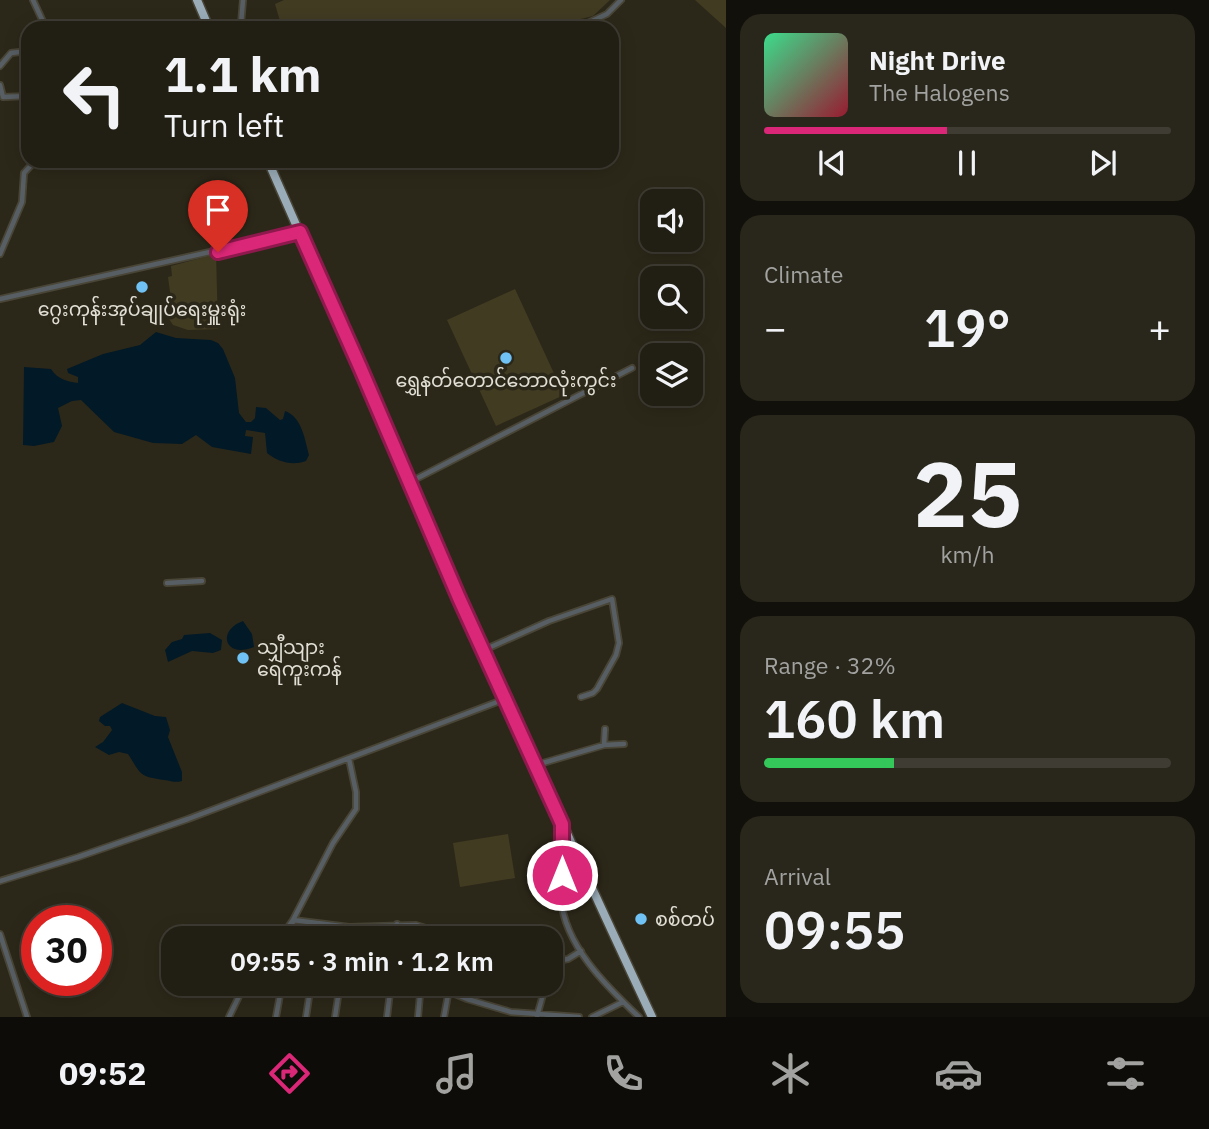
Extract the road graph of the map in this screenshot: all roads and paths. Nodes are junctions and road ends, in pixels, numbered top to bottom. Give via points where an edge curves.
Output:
1 (33, 0) edge
2 (197, 0) edge
3 (243, 0) edge
4 (621, 0) edge
5 (43, 21) edge
6 (206, 21) edge
7 (241, 21) edge
8 (592, 21) edge
9 (21, 52) edge
10 (0, 66) edge
11 (0, 85) edge
12 (21, 96) edge
13 (29, 168) edge
14 (271, 168) edge
15 (300, 232) junction
16 (0, 254) edge
17 (0, 299) edge
18 (632, 368) dead end
19 (410, 482) junction
20 (202, 582) dead end
21 (167, 583) dead end
22 (483, 650) junction
23 (581, 697) dead end
24 (505, 699) junction
25 (605, 729) dead end
26 (624, 744) dead end
27 (604, 745) junction
28 (349, 759) junction
29 (536, 765) junction
30 (562, 824) junction
31 (0, 881) edge
32 (293, 920) junction
33 (321, 924) joint
34 (397, 925) joint
35 (289, 926) edge
36 (292, 926) edge
37 (340, 926) edge
38 (373, 926) edge
39 (407, 926) edge
40 (0, 934) edge
41 (581, 951) junction
42 (563, 960) edge
43 (239, 996) edge
44 (280, 996) edge
45 (309, 996) edge
46 (338, 996) edge
47 (390, 996) edge
48 (420, 996) edge
49 (449, 996) edge
50 (460, 996) edge
51 (543, 996) edge
52 (623, 1002) junction
53 (537, 1016) edge
54 (27, 1017) edge
55 (229, 1017) edge
56 (276, 1017) edge
57 (306, 1017) edge
58 (335, 1017) edge
59 (387, 1017) edge
60 (418, 1017) edge
61 (444, 1017) edge
62 (579, 1017) edge
63 (592, 1017) edge
64 (639, 1017) edge
65 (652, 1017) edge

1 - 5 street
2 - 6 highway
3 - 7 street
4 - 8 street
9 - 10 street via 11,54
11 - 12 street via 4,97
13 - 16 street via 24,173 22,202
14 - 15 highway
15 - 17 street
15 - 19 highway
18 - 19 street
19 - 22 highway
20 - 21 street
22 - 23 street via 612,599 619,643 616,655 597,689
22 - 24 highway
24 - 28 street
24 - 29 highway
25 - 27 street
26 - 27 street
27 - 29 street
28 - 31 street via 114,845
28 - 32 street via 356,809
29 - 30 highway
30 - 41 street via 561,898 565,922
30 - 65 highway
32 - 33 street
32 - 35 street
32 - 36 street
33 - 37 street
34 - 38 street
34 - 39 street
40 - 54 street
41 - 42 street
41 - 52 street
43 - 55 street
44 - 56 street
45 - 57 street
46 - 58 street
47 - 59 street
48 - 60 street
49 - 61 street
50 - 53 street
51 - 53 street
52 - 63 street
52 - 64 street
53 - 62 street

